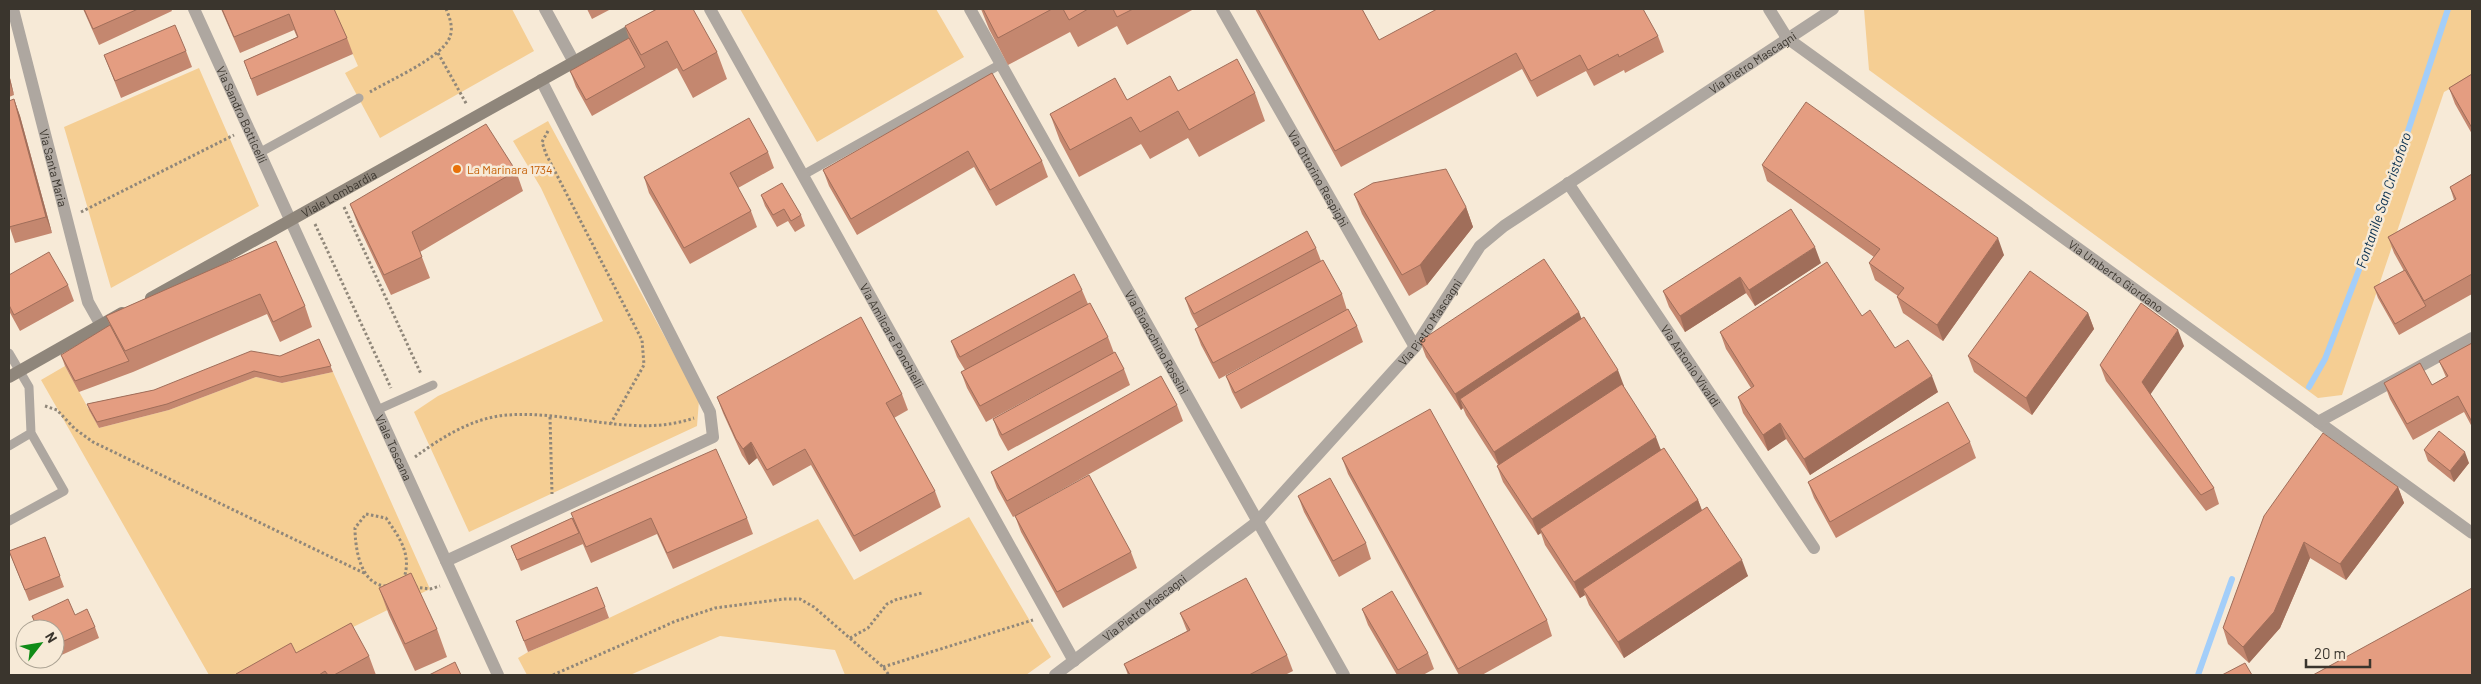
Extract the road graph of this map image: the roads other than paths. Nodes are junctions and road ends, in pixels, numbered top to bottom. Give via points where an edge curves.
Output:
1 (13, 9) edge
2 (194, 9) edge
3 (545, 9) edge
4 (669, 9) edge
5 (710, 9) edge
6 (970, 9) edge
7 (1222, 9) edge
8 (1770, 9) edge
9 (1834, 9) edge
10 (1787, 38) junction
11 (574, 62) junction
12 (1001, 64) junction
13 (541, 80) junction
14 (359, 98) road end
15 (259, 153) junction
16 (803, 176) junction
17 (1568, 183) junction
18 (290, 220) junction
19 (102, 325) junction
20 (2472, 338) edge
21 (1415, 347) junction
22 (9, 353) edge
23 (14, 374) edge
24 (430, 386) road end
25 (377, 410) junction
26 (2318, 422) junction
27 (31, 433) junction
28 (9, 446) edge
29 (9, 521) edge
30 (1257, 522) junction
31 (2472, 533) edge
32 (1814, 548) dead end
33 (446, 561) junction
34 (1074, 660) junction
35 (498, 675) edge
36 (1055, 675) edge
37 (1344, 675) edge

1 - 19 street, Via Santa Maria via 88,302
2 - 15 street, Via Sandro Botticelli
3 - 11 street
4 - 11 street, Viale Lombardia
5 - 16 street, Via Amilcare Ponchielli
6 - 12 street, Via Gioacchino Rossini
7 - 21 street, Via Ottorino Respighi
8 - 10 street, Via Umberto Giordano
9 - 10 street, Via Pietro Mascagni
10 - 17 street, Via Pietro Mascagni
10 - 26 street, Via Umberto Giordano
11 - 13 street, Viale Lombardia
12 - 16 lane
12 - 30 street, Via Gioacchino Rossini
13 - 18 street, Viale Lombardia
13 - 33 street via 710,412 713,437
14 - 15 lane
15 - 18 street, Via Sandro Botticelli
16 - 34 street, Via Amilcare Ponchielli
17 - 21 street, Via Pietro Mascagni via 1480,246
17 - 32 street, Via Antonio Vivaldi
18 - 19 street, Viale Lombardia
18 - 25 street, Viale Toscana
19 - 23 street, Viale Lombardia
20 - 26 street
21 - 30 street, Via Pietro Mascagni
22 - 23 lane
23 - 27 lane via 29,387
24 - 25 lane
25 - 33 street, Viale Toscana
26 - 31 street, Via Umberto Giordano
27 - 28 lane
27 - 29 lane via 64,491
30 - 34 street, Via Pietro Mascagni
30 - 37 street, Via Gioacchino Rossini
33 - 35 street, Viale Toscana
34 - 36 street, Via Pietro Mascagni

